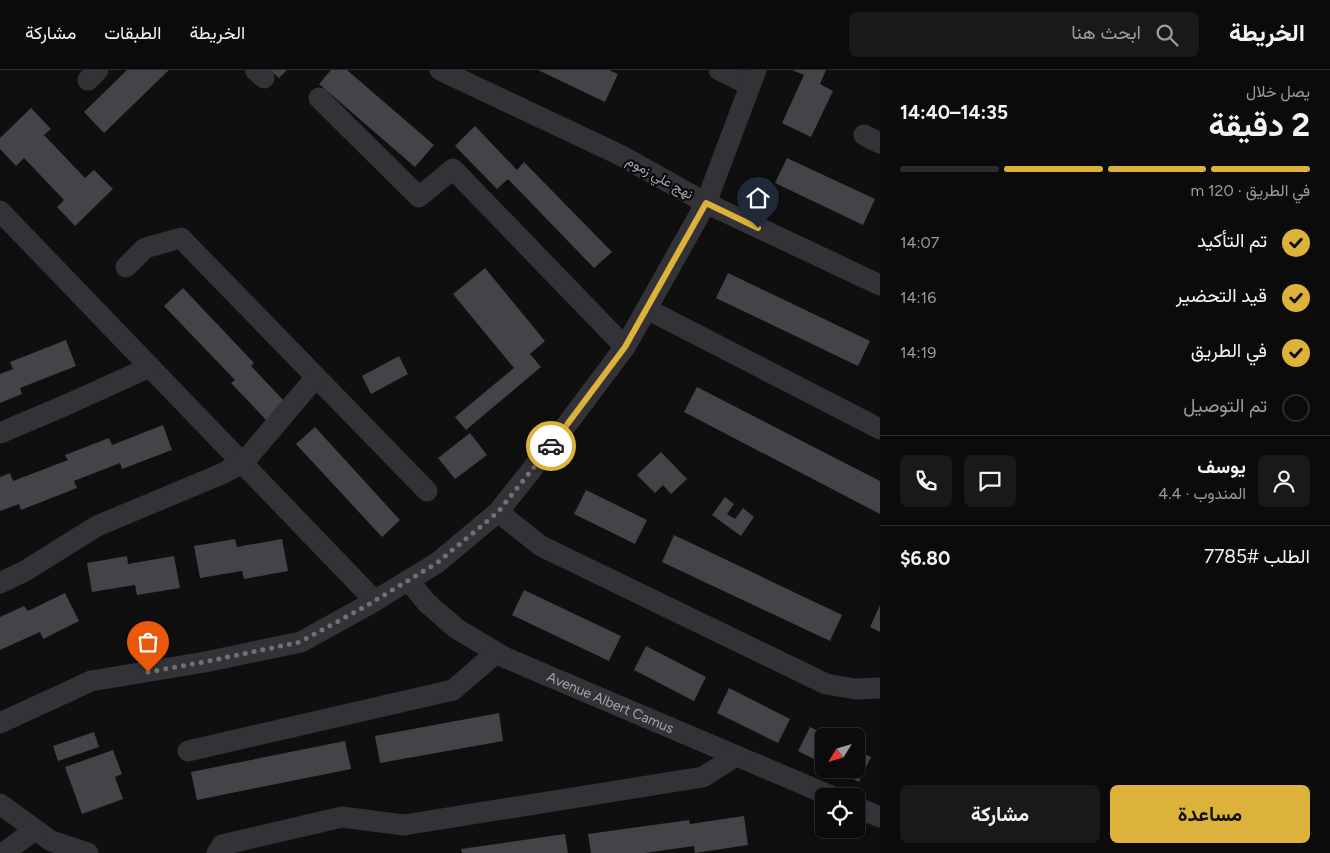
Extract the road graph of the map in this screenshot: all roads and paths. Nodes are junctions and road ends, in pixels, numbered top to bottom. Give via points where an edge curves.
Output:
1 (440, 70) edge
2 (719, 70) edge
3 (753, 77) edge
4 (319, 98) dead end
5 (706, 203) junction
6 (0, 211) edge
7 (126, 267) dead end
8 (880, 285) edge
9 (647, 309) junction
10 (625, 347) junction
11 (150, 367) junction
12 (316, 377) junction
13 (880, 429) edge
14 (0, 433) edge
15 (243, 463) junction
16 (427, 491) dead end
17 (498, 512) junction
18 (408, 580) junction
19 (0, 583) edge
20 (374, 601) junction
21 (496, 653) junction
22 (880, 688) edge
23 (0, 723) edge
24 (188, 752) dead end
25 (736, 756) junction
26 (815, 789) edge
27 (0, 804) edge
28 (865, 811) edge
29 (880, 817) edge
30 (35, 830) junction
31 (3, 853) edge
32 (88, 853) edge
33 (217, 853) edge

1 - 5 street, نهج علي زموم via 620,155
2 - 3 street
3 - 5 street
4 - 10 street via 419,197 453,169
5 - 8 street, نهج علي زموم
5 - 9 street
6 - 11 street
7 - 12 street via 145,248 181,238
9 - 10 street
9 - 13 street
10 - 17 street
11 - 14 street
11 - 15 street
12 - 15 street
12 - 16 street
15 - 19 street via 97,526 26,571
15 - 20 street
17 - 18 street via 437,563
17 - 22 street via 541,546 826,684 855,689
18 - 20 street
18 - 21 street, Avenue Albert Camus via 427,603 457,629
20 - 23 street via 300,642 91,681
21 - 24 street via 453,690
21 - 25 street, Avenue Albert Camus
25 - 26 street, Avenue Albert Camus
25 - 33 street via 703,777 404,825 342,817 222,845
27 - 30 street
28 - 29 street
30 - 31 street
30 - 32 street via 50,840

